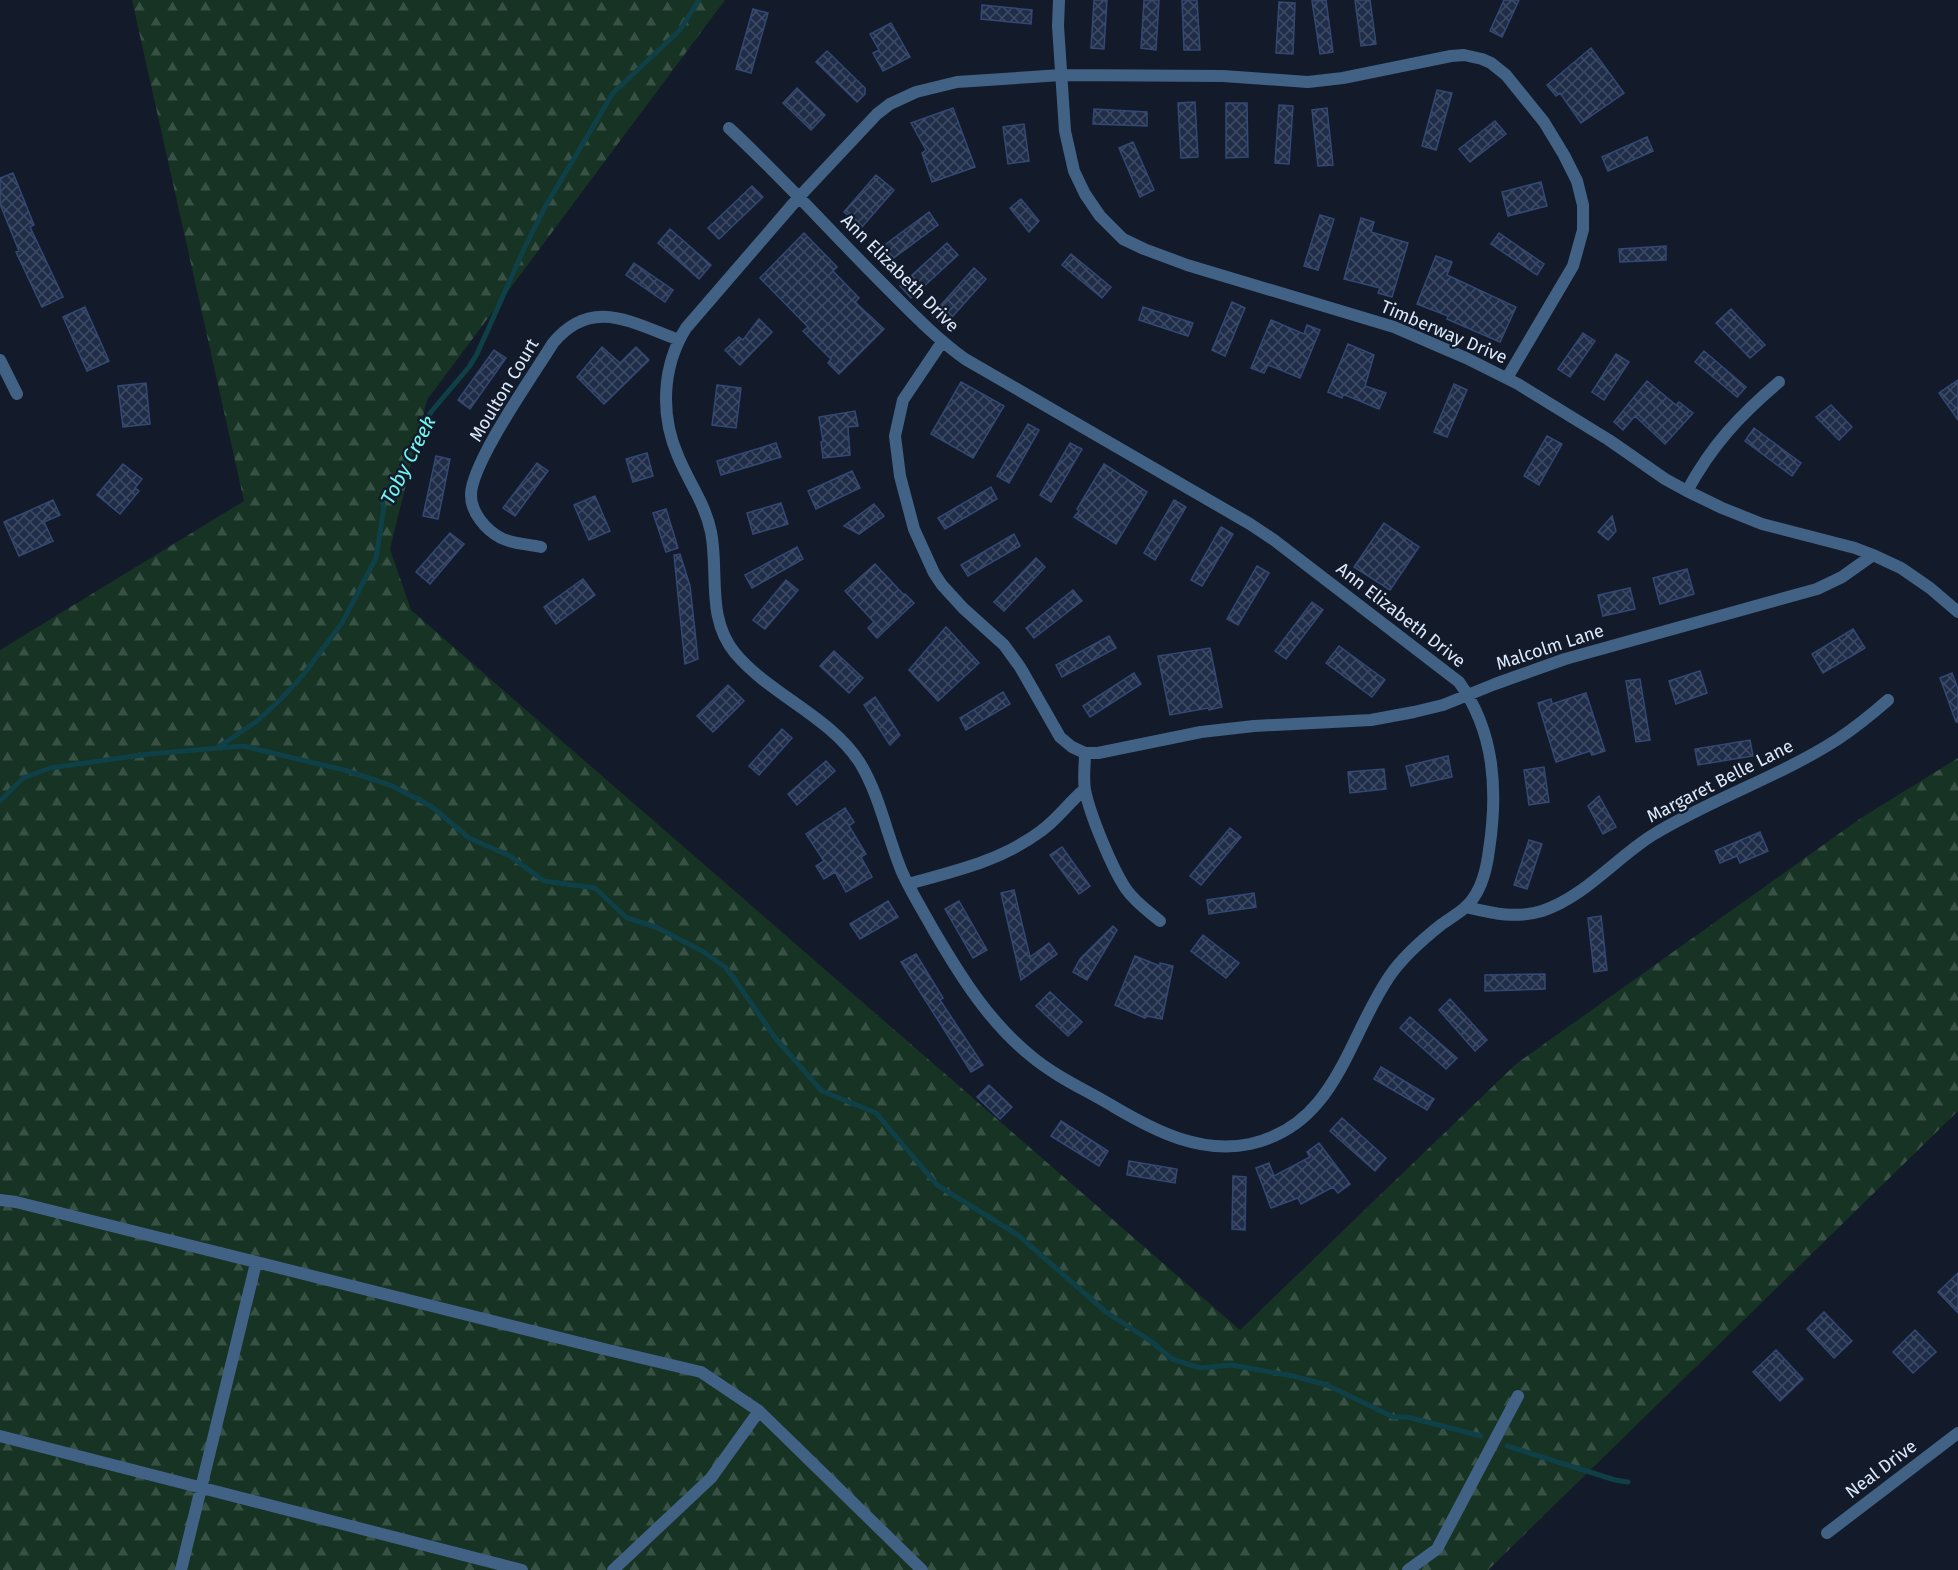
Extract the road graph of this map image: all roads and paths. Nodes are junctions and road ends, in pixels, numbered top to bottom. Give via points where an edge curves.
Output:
1 (1059, 0) edge
2 (1061, 75) junction
3 (729, 128) dead end
4 (799, 197) junction
5 (679, 340) junction
6 (942, 342) junction
7 (0, 360) edge
8 (1507, 378) junction
9 (1779, 382) dead end
10 (17, 394) dead end
11 (1687, 491) junction
12 (541, 547) dead end
13 (1874, 555) junction
14 (1958, 612) edge
15 (1468, 695) junction
16 (1888, 700) dead end
17 (1085, 753) junction
18 (1085, 789) junction
19 (908, 884) junction
20 (1466, 907) junction
21 (1160, 921) dead end
22 (0, 1200) edge
23 (256, 1263) junction
24 (1518, 1396) dead end
25 (759, 1411) junction
26 (1958, 1433) edge
27 (0, 1436) edge
28 (202, 1486) junction
29 (1827, 1533) dead end
30 (181, 1570) edge
31 (522, 1570) edge
32 (613, 1570) edge
33 (922, 1570) edge
34 (1408, 1570) edge

1 - 2 street, Timberway Drive
2 - 4 street, Ann Elizabeth Drive via 943,84 890,104
2 - 8 street, Timberway Drive via 1065,131 1074,171 1100,216 1123,239 1188,265 1394,327
2 - 8 street, Ann Elizabeth Drive via 1223,76 1308,82 1464,56 1499,68 1544,122 1564,155 1577,181 1583,230 1574,266
3 - 4 street, Ann Elizabeth Drive
4 - 5 street, Ann Elizabeth Drive
4 - 6 street, Ann Elizabeth Drive
5 - 12 street, Moulton Court via 618,319 594,317 578,321 553,343 487,453 473,479 471,494 476,514 487,529 508,540
5 - 19 street, Ann Elizabeth Drive via 668,376 666,409 670,435 711,530 715,607 721,629 732,650 750,668 835,734 859,762
6 - 15 street, Ann Elizabeth Drive via 1274,540 1459,682
6 - 17 street via 903,400 895,436 900,476 914,530 942,585 1004,645 1060,737
7 - 10 street
8 - 11 street, Timberway Drive
9 - 11 street via 1718,441
11 - 13 street, Timberway Drive via 1762,524
13 - 14 street, Timberway Drive via 1921,581
13 - 15 street, Malcolm Lane via 1817,589 1565,659
15 - 17 street, Malcolm Lane via 1443,705 1371,720 1244,727
15 - 20 street, Ann Elizabeth Drive via 1489,750 1495,804 1482,882
16 - 20 street, Margaret Belle Lane via 1837,740 1650,837 1563,903 1517,915
17 - 18 street
18 - 19 street via 1019,847
18 - 21 street via 1127,889
19 - 20 street, Ann Elizabeth Drive via 982,1006 1027,1053 1150,1128 1176,1138 1218,1146 1254,1143 1277,1135 1312,1110 1338,1074 1391,973 1405,956
22 - 23 street
23 - 25 street via 701,1372
23 - 28 street
24 - 34 street via 1437,1549
25 - 32 street via 711,1478
25 - 33 street
26 - 29 street, Neal Drive
27 - 28 street
28 - 30 street
28 - 31 street

